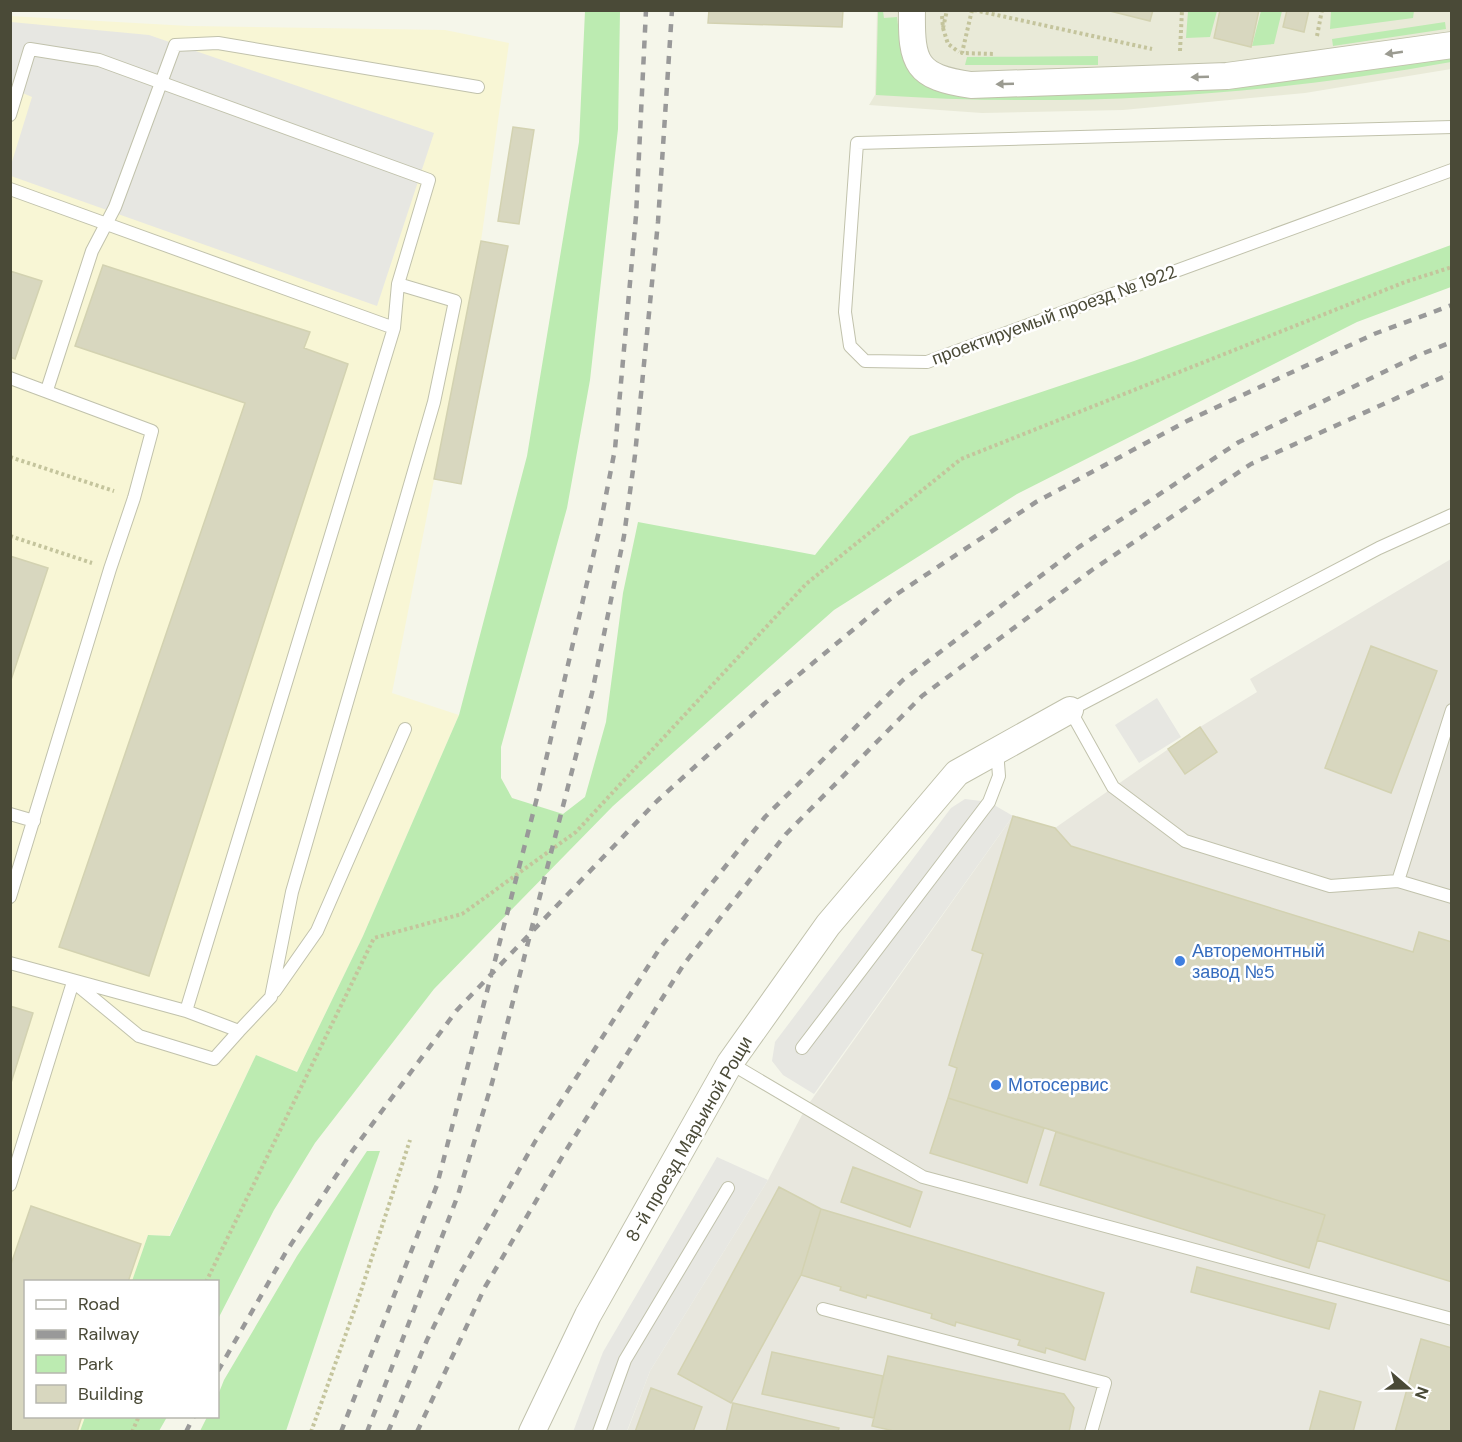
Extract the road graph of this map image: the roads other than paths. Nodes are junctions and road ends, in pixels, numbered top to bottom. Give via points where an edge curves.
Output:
1 (912, 10) edge
2 (1452, 45) edge
3 (160, 83) junction
4 (478, 87) dead end
5 (10, 115) edge
6 (1452, 127) edge
7 (1452, 170) edge
8 (10, 189) edge
9 (106, 223) junction
10 (398, 284) junction
11 (394, 328) junction
12 (10, 378) edge
13 (47, 390) junction
14 (1452, 515) edge
15 (1070, 710) junction
16 (1452, 710) edge
17 (405, 729) dead end
18 (997, 750) junction
19 (10, 814) edge
20 (34, 821) junction
21 (1398, 881) junction
22 (10, 897) edge
23 (1452, 897) edge
24 (10, 963) edge
25 (72, 982) junction
26 (271, 997) junction
27 (186, 1011) junction
28 (239, 1031) junction
29 (802, 1048) dead end
30 (730, 1063) junction
31 (10, 1185) edge
32 (728, 1188) dead end
33 (823, 1309) dead end
34 (1452, 1319) edge
35 (532, 1431) edge
36 (599, 1431) edge
37 (1091, 1431) edge

2 -> 1 street via 1227,76 971,85 940,81 919,66 912,39
3 - 4 lane via 175,45 218,43
3 - 5 lane via 99,60 30,49
3 - 9 lane
3 - 10 lane via 429,180
6 - 7 lane, проектируемый проезд № 1922 via 857,143 845,312 850,346 865,361 927,362
8 - 9 lane
9 - 11 lane
9 - 13 lane via 92,251
10 - 11 lane
10 - 26 lane via 455,302 434,402 292,892
11 - 27 lane
12 - 13 lane
13 - 20 lane via 152,431
14 - 15 lane via 1379,548
15 - 18 street, 8-й проезд Марьиной Рощи
15 - 21 lane via 1113,787 1185,841 1330,886
16 - 21 lane
17 - 26 lane via 317,931
18 - 29 lane via 999,776 989,802
18 - 30 street, 8-й проезд Марьиной Рощи via 957,772 828,925
19 - 20 lane
20 - 22 lane
21 - 23 lane
24 - 25 lane
25 - 27 lane
25 - 28 lane via 139,1035 214,1059
25 - 31 lane
26 - 28 lane
27 - 28 lane
30 - 34 lane via 923,1177
30 - 35 street, 8-й проезд Марьиной Рощи via 588,1314
32 - 36 lane via 625,1360
33 - 37 lane via 1105,1383

